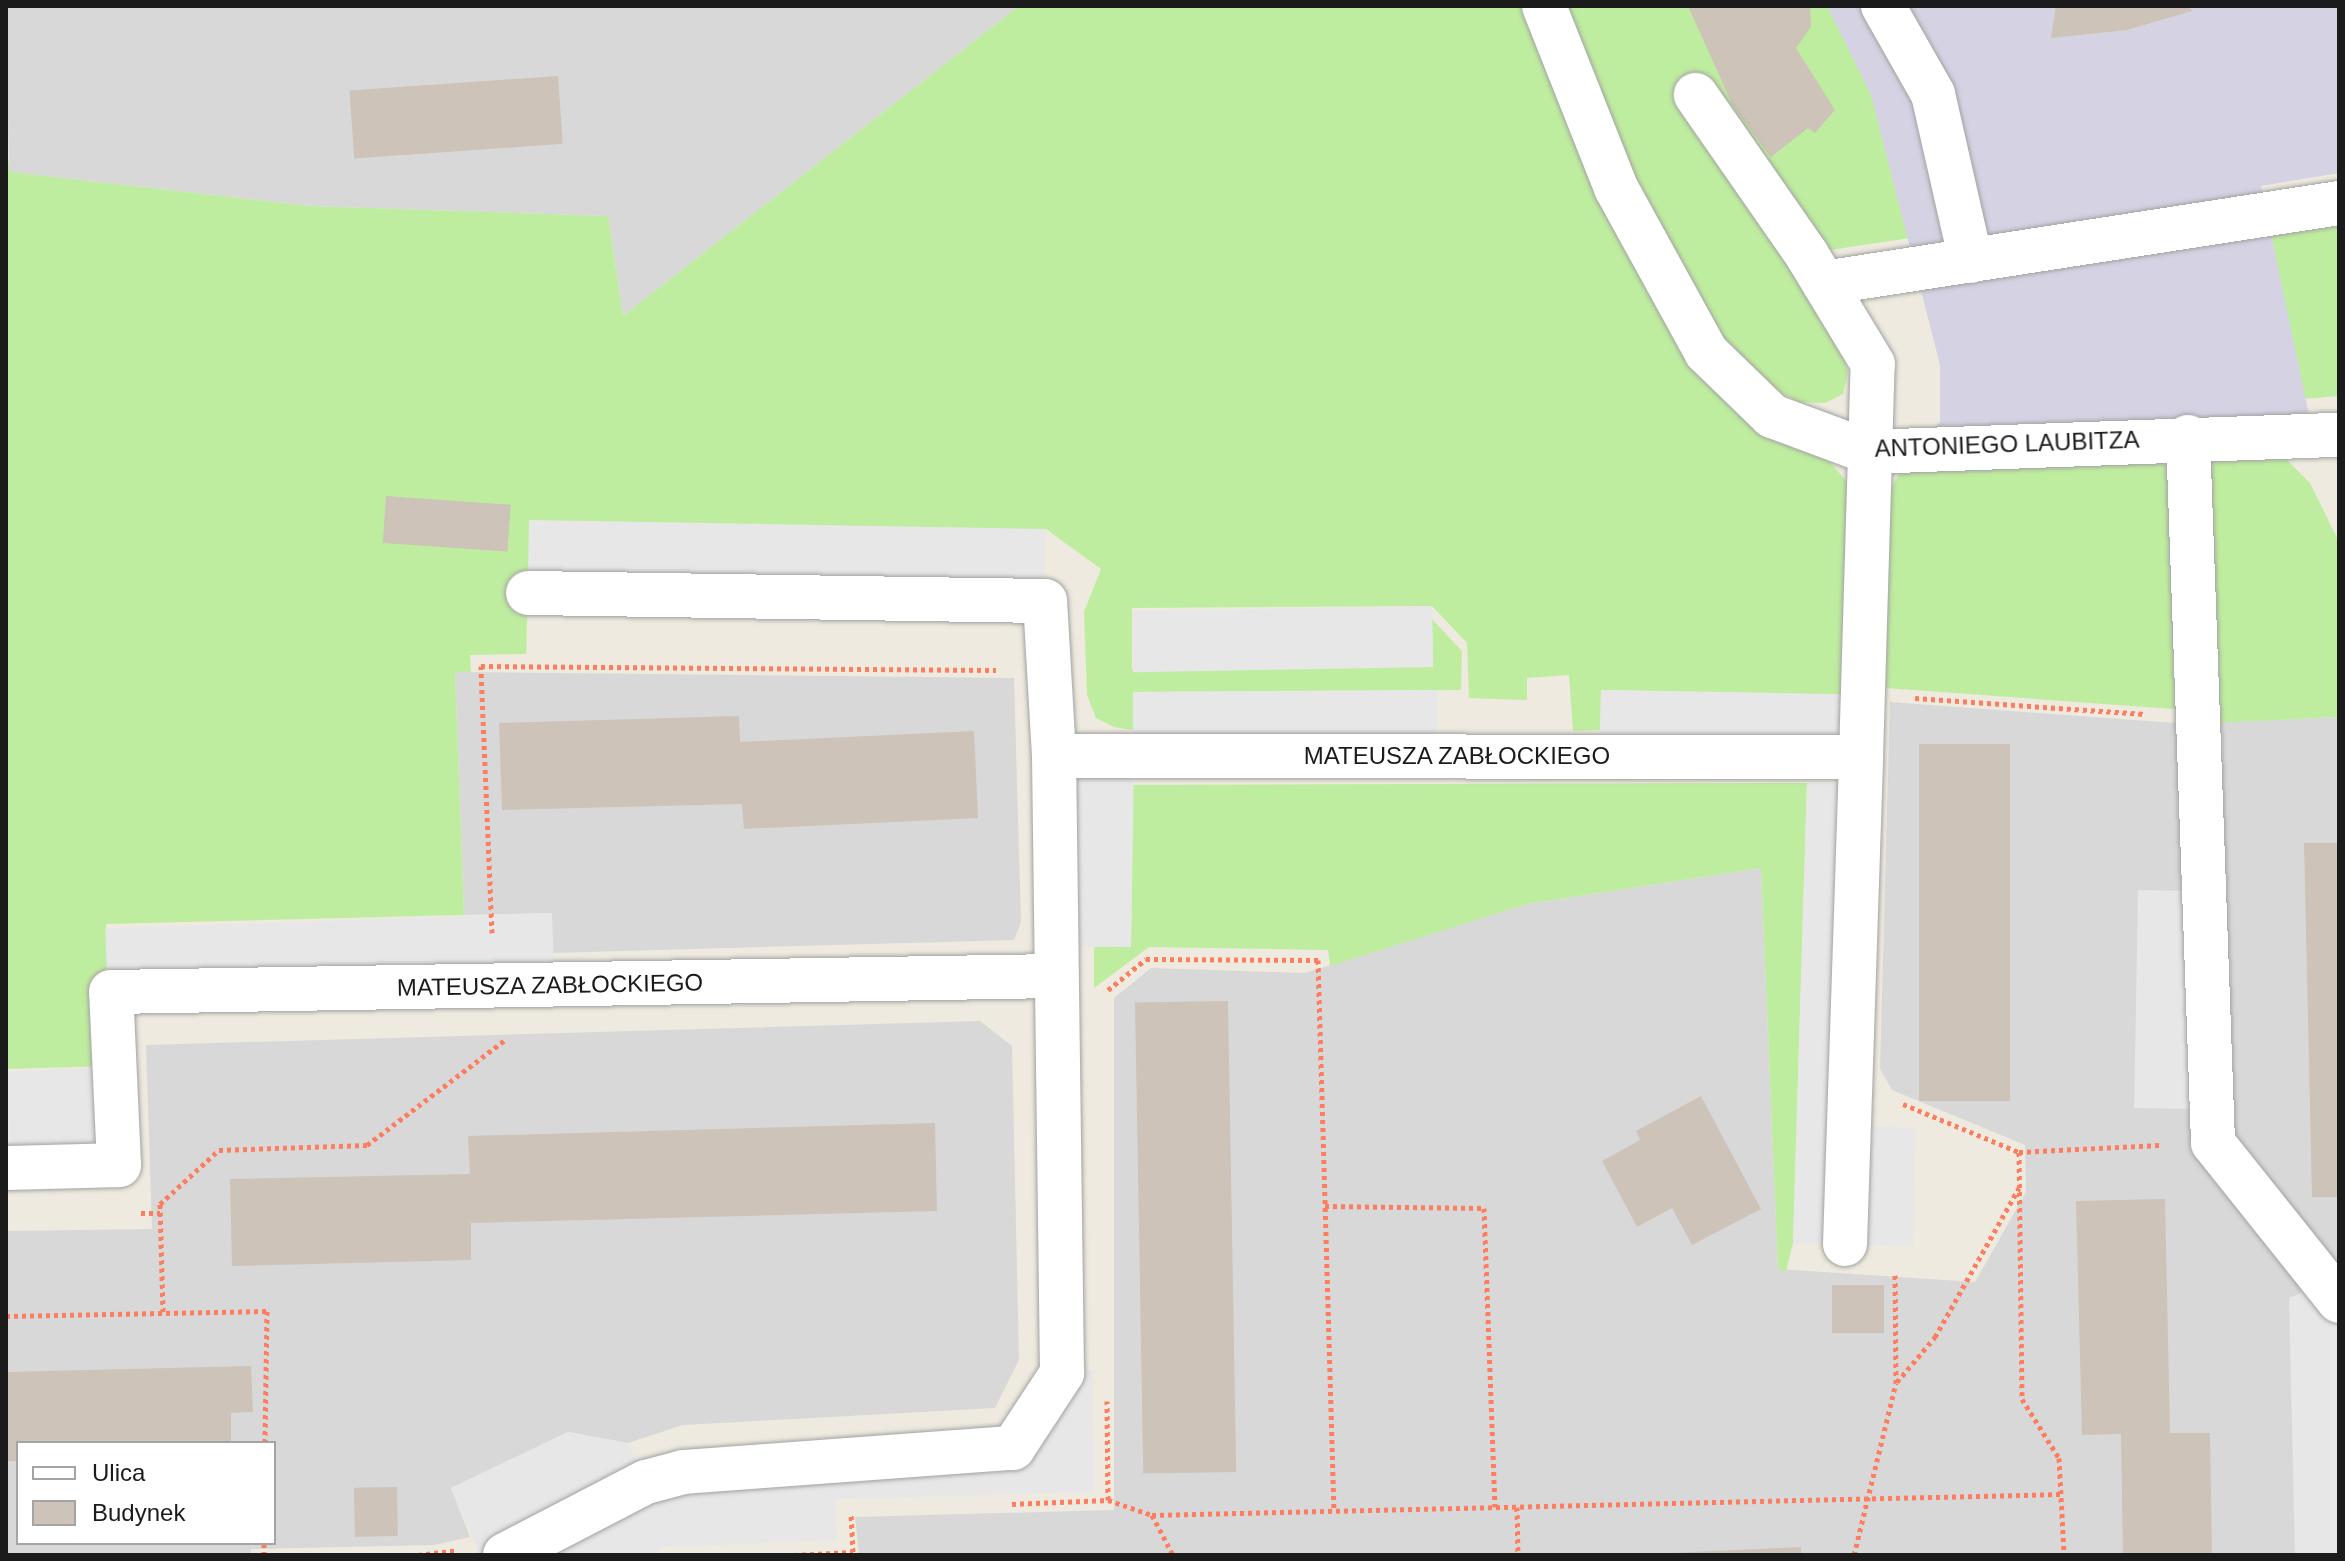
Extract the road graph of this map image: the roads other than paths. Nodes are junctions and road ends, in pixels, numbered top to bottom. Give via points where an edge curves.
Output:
1 (1544, 6) edge
2 (1883, 6) edge
3 (1696, 95) dead end
4 (2339, 203) edge
5 (1971, 261) junction
6 (1824, 283) junction
7 (2339, 435) edge
8 (2188, 437) junction
9 (1869, 452) junction
10 (528, 593) dead end
11 (1054, 756) junction
12 (1861, 757) junction
13 (1056, 976) junction
14 (6, 1168) edge
15 (1845, 1244) dead end
16 (2339, 1301) edge
17 (505, 1555) edge

1 - 9 street, ANTONIEGO LAUBITZA via 1616,188 1706,352 1772,416
2 - 5 street via 1933,94
3 - 6 street
4 - 5 street
5 - 6 street
6 - 9 street via 1873,364
7 - 8 street, ANTONIEGO LAUBITZA
8 - 9 street, ANTONIEGO LAUBITZA
8 - 16 street via 2213,1143
9 - 12 street
10 - 11 street via 1045,601
11 - 12 street, MATEUSZA ZABŁOCKIEGO
11 - 13 street
12 - 15 street
13 - 14 street, MATEUSZA ZABŁOCKIEGO via 111,992 119,1165
13 - 17 street via 1062,1373 1013,1448 683,1472 646,1482

